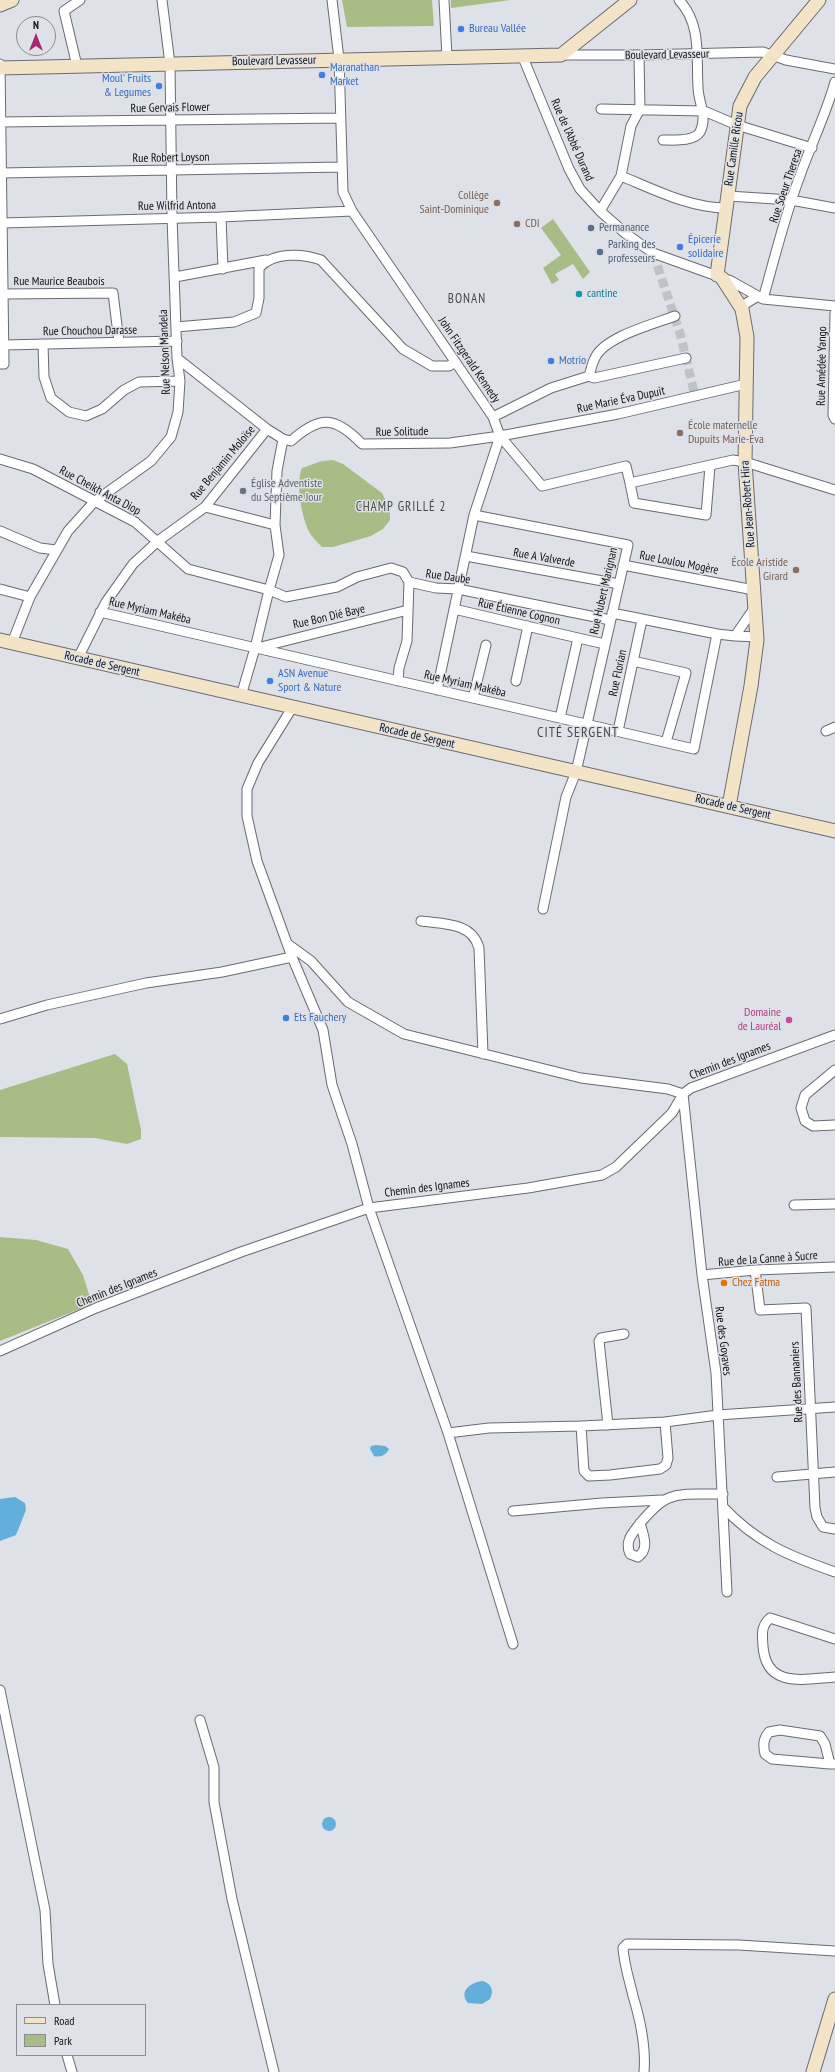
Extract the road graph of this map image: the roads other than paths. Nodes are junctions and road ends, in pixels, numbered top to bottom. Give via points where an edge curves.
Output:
1 (12, 0) edge
2 (80, 0) edge
3 (162, 0) edge
4 (332, 0) edge
5 (444, 0) edge
6 (630, 0) edge
7 (679, 0) edge
8 (816, 1) edge
9 (0, 5) edge
10 (697, 54) junction
11 (555, 55) junction
12 (639, 55) junction
13 (773, 55) junction
14 (447, 57) junction
15 (339, 59) junction
16 (526, 59) junction
17 (170, 64) junction
18 (0, 66) edge
19 (76, 66) junction
20 (835, 69) edge
21 (835, 82) edge
22 (833, 100) edge
23 (601, 109) dead end
24 (640, 109) junction
25 (704, 111) junction
26 (340, 118) junction
27 (171, 120) junction
28 (1, 122) edge
29 (737, 125) junction
30 (663, 140) dead end
31 (812, 148) junction
32 (342, 168) junction
33 (172, 170) junction
34 (1, 172) edge
35 (620, 176) junction
36 (792, 200) junction
37 (727, 202) junction
38 (1, 205) edge
39 (835, 208) edge
40 (352, 211) junction
41 (600, 211) junction
42 (221, 217) junction
43 (172, 218) junction
44 (3, 223) junction
45 (1, 248) edge
46 (266, 260) junction
47 (224, 269) junction
48 (175, 277) junction
49 (719, 277) junction
50 (3, 294) junction
51 (760, 297) junction
52 (835, 306) edge
53 (742, 309) junction
54 (835, 314) edge
55 (675, 316) dead end
56 (176, 327) junction
57 (177, 341) junction
58 (119, 342) junction
59 (43, 344) junction
60 (4, 345) junction
61 (177, 358) junction
62 (686, 358) dead end
63 (455, 362) junction
64 (2, 364) edge
65 (589, 376) junction
66 (180, 381) junction
67 (746, 384) junction
68 (493, 417) junction
69 (835, 419) edge
70 (267, 429) junction
71 (500, 436) junction
72 (283, 439) junction
73 (0, 459) edge
74 (745, 462) junction
75 (710, 466) junction
76 (630, 483) junction
77 (835, 490) edge
78 (94, 502) junction
79 (205, 507) junction
80 (474, 515) junction
81 (275, 525) junction
82 (0, 531) edge
83 (158, 542) junction
84 (56, 550) junction
85 (466, 556) junction
86 (623, 565) junction
87 (409, 582) junction
88 (619, 584) junction
89 (0, 589) edge
90 (458, 589) junction
91 (268, 590) junction
92 (754, 590) junction
93 (30, 596) junction
94 (755, 606) junction
95 (454, 609) junction
96 (408, 610) junction
97 (100, 612) junction
98 (611, 616) junction
99 (642, 620) junction
100 (528, 626) junction
101 (718, 634) junction
102 (735, 636) junction
103 (757, 637) junction
104 (578, 638) junction
105 (6, 641) edge
106 (605, 644) junction
107 (486, 645) dead end
108 (255, 648) junction
109 (78, 658) junction
110 (633, 662) junction
111 (398, 681) junction
112 (516, 681) dead end
113 (437, 690) junction
114 (241, 696) junction
115 (473, 698) junction
116 (292, 708) junction
117 (560, 718) junction
118 (586, 724) junction
119 (835, 727) edge
120 (618, 731) junction
121 (826, 731) dead end
122 (666, 742) junction
123 (576, 772) junction
124 (729, 806) junction
125 (835, 831) edge
126 (543, 909) dead end
127 (421, 920) dead end
128 (289, 945) junction
129 (292, 957) junction
130 (0, 1019) edge
131 (835, 1035) edge
132 (483, 1054) junction
133 (835, 1070) edge
134 (683, 1094) junction
135 (835, 1125) edge
136 (835, 1204) edge
137 (794, 1205) dead end
138 (369, 1208) junction
139 (835, 1267) edge
140 (756, 1270) junction
141 (702, 1275) junction
142 (624, 1334) dead end
143 (0, 1351) edge
144 (835, 1407) edge
145 (810, 1408) junction
146 (718, 1415) junction
147 (665, 1422) junction
148 (608, 1425) junction
149 (581, 1426) junction
150 (448, 1433) junction
151 (835, 1472) edge
152 (814, 1474) junction
153 (777, 1477) dead end
154 (723, 1494) junction
155 (662, 1500) junction
156 (723, 1507) junction
157 (513, 1512) dead end
158 (640, 1523) dead end
159 (835, 1529) edge
160 (835, 1572) edge
161 (728, 1592) dead end
162 (835, 1639) edge
163 (513, 1644) dead end
164 (835, 1677) edge
165 (0, 1690) edge
166 (200, 1720) dead end
167 (833, 1764) edge
168 (835, 1951) edge
169 (835, 1999) edge
170 (56, 2004) edge
171 (67, 2056) edge
172 (72, 2072) edge
173 (274, 2072) edge
174 (644, 2072) edge
175 (813, 2072) edge

1 - 9 street
2 - 19 street via 64,11
3 - 17 street, Rue Nelson Mandela
4 - 15 street, John Fitzgerald Kennedy
5 - 14 street
6 - 11 street
7 - 10 street via 690,14 694,25
8 - 13 street, Rue Camille Ricou
10 - 12 street, Boulevard Levasseur
10 - 13 street, Boulevard Levasseur via 763,52
10 - 25 street via 698,88
11 - 12 street, Boulevard Levasseur
11 - 16 street, Boulevard Levasseur
12 - 24 street
13 - 20 street, Boulevard Levasseur via 786,60
13 - 29 street, Rue Camille Ricou via 745,93
14 - 15 street, Boulevard Levasseur
14 - 16 street, Boulevard Levasseur
15 - 17 street, Boulevard Levasseur
15 - 26 street, John Fitzgerald Kennedy
16 - 41 street, Rue de l'Abbé Durand via 569,169 580,189
17 - 19 street, Boulevard Levasseur
17 - 27 street, Rue Nelson Mandela
18 - 19 street, Boulevard Levasseur
18 - 28 street
21 - 22 street, Rue Soeur Theresa
22 - 31 street, Rue Soeur Theresa
23 - 24 street
24 - 25 street
24 - 35 street via 631,126
25 - 29 street
25 - 30 street via 697,135 686,139
26 - 27 street, Rue Gervais Flower
26 - 32 street, John Fitzgerald Kennedy
27 - 28 street, Rue Gervais Flower
27 - 33 street, Rue Nelson Mandela
28 - 34 street
29 - 31 street
29 - 37 street, Rue Camille Ricou
31 - 36 street, Rue Soeur Theresa
32 - 33 street, Rue Robert Loyson
32 - 40 street, John Fitzgerald Kennedy via 343,192
33 - 34 street, Rue Robert Loyson
33 - 43 street, Rue Nelson Mandela
34 - 38 street
35 - 37 street via 715,208
35 - 41 street
36 - 37 street
36 - 39 street
36 - 51 street, Rue Soeur Theresa
37 - 49 street, Rue Camille Ricou
38 - 44 street
40 - 42 street, Rue Wilfrid Antona
40 - 63 street, John Fitzgerald Kennedy
41 - 49 street, Rue de l'Abbé Durand via 653,253
42 - 43 street, Rue Wilfrid Antona
42 - 47 street
43 - 44 street, Rue Wilfrid Antona
43 - 48 street, Rue Nelson Mandela
44 - 45 street
45 - 50 street
46 - 47 street
46 - 56 street via 259,268 256,313 234,322
46 - 63 street via 307,255 321,260 403,349 432,366 449,366
47 - 48 street
48 - 56 street, Rue Nelson Mandela
49 - 51 street, Rue de l'Abbé Durand
49 - 53 street, Rue Jean-Robert Hira
50 - 58 street, Rue Maurice Beaubois via 113,293
50 - 60 street
51 - 52 street, Rue de l'Abbé Durand
51 - 53 street via 745,304
53 - 67 street, Rue Jean-Robert Hira via 747,337
54 - 69 street, Rue Amédée Yango
55 - 65 street via 613,340 595,357
56 - 57 street, Rue Nelson Mandela
57 - 58 street, Rue Chouchou Darasse
57 - 61 street, Rue Nelson Mandela
58 - 59 street, Rue Chouchou Darasse
59 - 60 street, Rue Chouchou Darasse
59 - 66 street via 44,377 51,398 69,412 86,416 102,409 124,390 139,382
60 - 64 street
61 - 66 street, Rue Nelson Mandela
61 - 70 street
62 - 65 street via 594,378
63 - 68 street, John Fitzgerald Kennedy
65 - 68 street via 551,388
66 - 78 street, Rue Nelson Mandela via 178,412 171,437 151,461
67 - 71 street, Rue Marie Éva Dupuit via 618,414
67 - 74 street, Rue Jean-Robert Hira
68 - 71 street, John Fitzgerald Kennedy
70 - 72 street
70 - 79 street, Rue Benjamin Moloïse
71 - 72 street, Rue Solitude via 450,443 362,444 348,430 336,423 316,423 291,441
71 - 76 street, John Fitzgerald Kennedy via 542,486 626,466
71 - 80 street
72 - 81 street via 277,471
73 - 78 street, Rue Cheikh Anta Diop via 33,469
74 - 75 street via 734,460
74 - 77 street
74 - 92 street, Rue Jean-Robert Hira
75 - 76 street
75 - 76 street via 706,515 634,503
78 - 83 street, Rue Cheikh Anta Diop via 135,522
78 - 84 street, Rue Nelson Mandela via 68,531
79 - 81 street
79 - 83 street, Rue Benjamin Moloïse
80 - 85 street
80 - 86 street, Rue Hubert Marignan via 628,545
81 - 91 street via 279,555
82 - 84 street via 40,548
83 - 91 street, Rue Cheikh Anta Diop via 188,569
83 - 97 street, Rue Benjamin Moloïse via 133,564
84 - 93 street, Rue Nelson Mandela
85 - 88 street, Rue A Valverde
85 - 90 street
86 - 88 street, Rue Hubert Marignan
86 - 92 street, Rue Loulou Mogère
87 - 90 street, Rue Daube
87 - 91 street, Rue Daube via 403,572 391,568 357,577 337,587 286,597
87 - 96 street
88 - 98 street, Rue Hubert Marignan
89 - 93 street
90 - 95 street
90 - 98 street, Rue Daube
91 - 108 street
92 - 94 street, Rue Jean-Robert Hira
93 - 105 street, Rue Nelson Mandela
94 - 102 street
94 - 103 street, Rue Jean-Robert Hira
95 - 100 street, Rue Étienne Cognon
95 - 113 street
96 - 108 street, Rue Bon Dié Baye
96 - 111 street via 407,642
97 - 108 street, Rue Myriam Makéba
97 - 109 street, Rue Benjamin Moloïse
98 - 99 street, Rue Daube
98 - 106 street, Rue Hubert Marignan
99 - 101 street, Rue Daube
99 - 110 street, Rue Florian
100 - 104 street, Rue Étienne Cognon
100 - 112 street
101 - 102 street
101 - 122 street, Rue Myriam Makéba via 694,749
102 - 103 street
103 - 124 street, Rue Jean-Robert Hira via 751,686
104 - 106 street, Rue Étienne Cognon
104 - 117 street
105 - 109 street, Rocade de Sergent
106 - 118 street, Rue Hubert Marignan
107 - 115 street
108 - 111 street, Rue Myriam Makéba
108 - 114 street
109 - 114 street, Rocade de Sergent
110 - 120 street, Rue Florian
110 - 122 street via 686,673
111 - 113 street, Rue Myriam Makéba
113 - 115 street, Rue Myriam Makéba
114 - 116 street, Rocade de Sergent
115 - 117 street, Rue Myriam Makéba
116 - 123 street, Rocade de Sergent
116 - 128 street via 258,763 247,789 247,816 257,861
117 - 118 street, Rue Myriam Makéba
118 - 120 street, Rue Myriam Makéba
118 - 123 street, Rue Hubert Marignan
119 - 121 street
120 - 122 street, Rue Myriam Makéba
123 - 124 street, Rocade de Sergent
123 - 126 street, Rue Hubert Marignan via 566,797
124 - 125 street, Rocade de Sergent
127 - 132 street via 457,925 469,931 476,939 479,948
128 - 129 street
128 - 132 street via 311,961 348,1002 388,1026 404,1034
129 - 130 street via 222,972 146,983 47,1005
129 - 138 street via 323,1030 332,1085 352,1144
131 - 134 street, Chemin des Ignames via 691,1088
132 - 134 street via 581,1078 668,1088
133 - 135 street via 805,1095 801,1108 805,1121 813,1126
134 - 138 street, Chemin des Ignames via 672,1113 616,1167 602,1175 528,1188
134 - 141 street, Rue des Goyaves
136 - 137 street
138 - 143 street, Chemin des Ignames via 241,1252 118,1300
138 - 150 street
139 - 140 street, Rue de la Canne à Sucre
140 - 141 street, Rue de la Canne à Sucre
140 - 145 street, Rue des Bannaniers via 760,1310 806,1308
141 - 146 street, Rue des Goyaves via 716,1373
142 - 148 street via 603,1337 599,1342
144 - 145 street
145 - 146 street
145 - 152 street, Rue des Bannaniers
146 - 147 street
146 - 154 street, Rue des Goyaves
147 - 148 street
147 - 149 street via 668,1458 666,1465 660,1469 589,1476 584,1471
148 - 149 street
149 - 150 street via 489,1428
150 - 163 street
151 - 152 street
152 - 153 street
152 - 159 street, Rue des Bannaniers via 816,1517 822,1527
154 - 155 street via 681,1494
154 - 156 street, Rue des Goyaves
155 - 157 street
155 - 158 street
156 - 160 street via 740,1525 771,1547
156 - 161 street, Rue des Goyaves
162 - 164 street via 786,1621 770,1618 762,1631 764,1656 768,1667 778,1676 787,1679
165 - 170 street via 45,1910 48,1964
166 - 173 street via 214,1767 214,1802 232,1899
167 - 167 street via 772,1759 765,1754 765,1737 769,1732 780,1730 820,1736
168 - 174 street via 739,1945 628,1944 623,1948 624,1961 634,1998 643,2049
169 - 175 street
171 - 172 street

